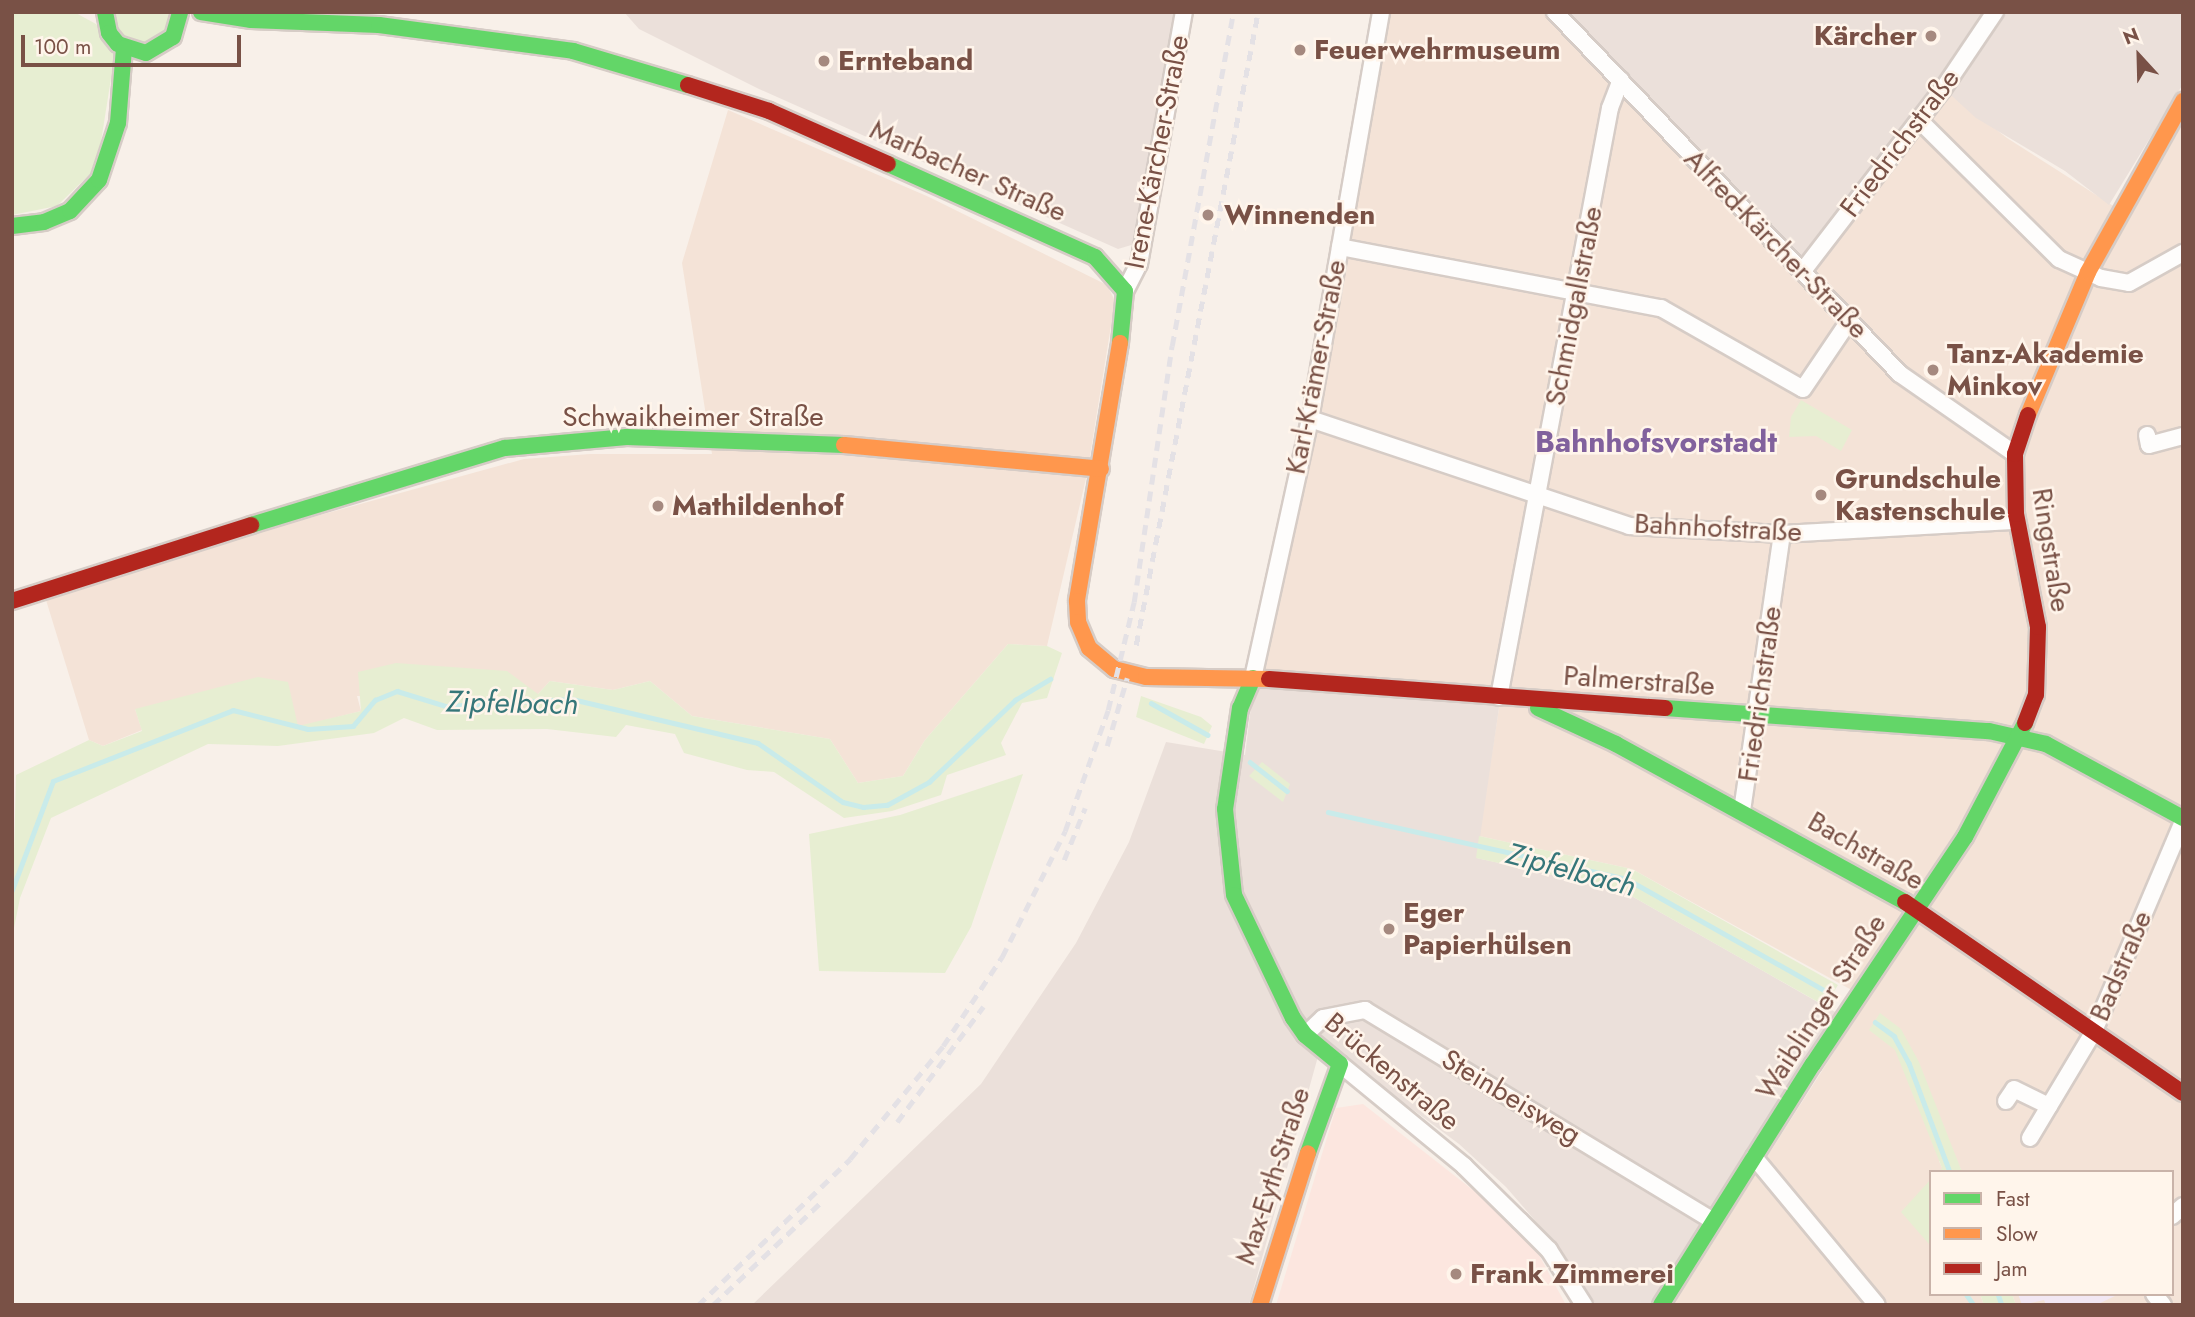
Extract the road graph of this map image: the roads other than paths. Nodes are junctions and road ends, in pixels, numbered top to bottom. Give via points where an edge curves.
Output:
1 (89, 12) edge
2 (180, 12) edge
3 (201, 12) edge
4 (1184, 12) edge
5 (1381, 12) edge
6 (1555, 12) edge
7 (1995, 12) edge
8 (105, 16) edge
9 (251, 20) junction
10 (177, 30) junction
11 (124, 48) junction
12 (146, 53) junction
13 (1621, 80) junction
14 (2183, 101) edge
15 (1920, 121) junction
16 (118, 123) junction
17 (12, 226) edge
18 (1340, 247) junction
19 (2183, 253) edge
20 (1802, 272) junction
21 (2088, 272) junction
22 (1578, 289) junction
23 (1125, 291) junction
24 (1849, 321) junction
25 (1310, 419) junction
26 (2147, 435) dead end
27 (2183, 436) edge
28 (2015, 454) junction
29 (1101, 469) junction
30 (1538, 494) junction
31 (2017, 521) junction
32 (1782, 534) junction
33 (12, 601) edge
34 (1253, 678) junction
35 (1499, 697) junction
36 (1758, 716) junction
37 (2020, 736) junction
38 (1742, 811) junction
39 (2183, 819) edge
40 (1916, 910) junction
41 (2094, 1031) junction
42 (1305, 1035) junction
43 (1340, 1064) junction
44 (2183, 1093) edge
45 (2006, 1101) dead end
46 (2049, 1106) junction
47 (2030, 1138) dead end
48 (1754, 1157) junction
49 (1713, 1221) junction
50 (1260, 1305) edge
51 (1584, 1305) edge
52 (1661, 1305) edge
53 (1877, 1305) edge

1 - 8 main road
2 - 10 main road
3 - 9 main road, Marbacher Straße
4 - 23 street, Irene-Kärcher-Straße via 1139,264
5 - 18 street, Karl-Krämer-Straße
6 - 13 street, Alfred-Kärcher-Straße
7 - 15 street, Friedrichstraße
8 - 11 main road via 109,33
9 - 10 main road, Marbacher Straße
9 - 23 main road, Marbacher Straße via 379,25 573,51 708,89 782,117 1095,257
10 - 12 main road via 168,43
11 - 12 main road
11 - 16 main road
12 - 16 main road via 127,113
13 - 20 street, Alfred-Kärcher-Straße
13 - 22 street, Schmidgallstraße via 1610,108
14 - 21 main road, Ringstraße
15 - 20 street, Friedrichstraße
15 - 21 street via 2059,259
16 - 17 main road via 99,180 82,201 44,222
18 - 22 street
18 - 25 street, Karl-Krämer-Straße
19 - 21 street via 2129,283
20 - 24 street, Alfred-Kärcher-Straße
21 - 28 main road, Ringstraße via 2036,390
22 - 24 street via 1632,300 1683,318 1806,384
22 - 30 street, Schmidgallstraße
23 - 29 main road
24 - 28 street, Alfred-Kärcher-Straße via 1900,374
25 - 30 street, Bahnhofstraße
25 - 34 street, Karl-Krämer-Straße
26 - 27 street via 2149,445
28 - 31 main road, Ringstraße
29 - 33 main road, Schwaikheimer Straße via 872,446 627,437 506,447
29 - 34 main road via 1077,601 1078,621 1089,648 1108,666 1133,675
30 - 32 street, Bahnhofstraße via 1629,526
30 - 35 street, Schmidgallstraße
31 - 32 street, Bahnhofstraße
31 - 37 main road, Ringstraße via 2034,596 2038,661 2036,695
32 - 36 street, Friedrichstraße
34 - 35 main road, Palmerstraße
34 - 42 main road, Brückenstraße via 1241,701 1229,769 1228,855 1234,895 1249,934
35 - 36 main road, Palmerstraße
35 - 38 main road, Bachstraße via 1565,718
36 - 37 main road, Palmerstraße
36 - 38 street, Friedrichstraße
37 - 39 main road via 2046,744
37 - 40 main road, Waiblinger Straße via 1965,837
38 - 40 main road, Bachstraße
39 - 41 street, Badstraße
40 - 41 main road, Bachstraße
40 - 48 main road, Waiblinger Straße
41 - 44 main road, Bachstraße
41 - 46 street, Badstraße
42 - 43 main road, Brückenstraße
42 - 49 street, Steinbeisweg via 1323,1018 1365,1010
43 - 50 main road, Max-Eyth-Straße via 1290,1202
43 - 51 street, Brückenstraße via 1464,1166 1511,1212 1549,1250
45 - 46 street via 2014,1089
46 - 47 street, Badstraße
48 - 49 main road, Waiblinger Straße
48 - 53 street
49 - 52 main road, Waiblinger Straße

